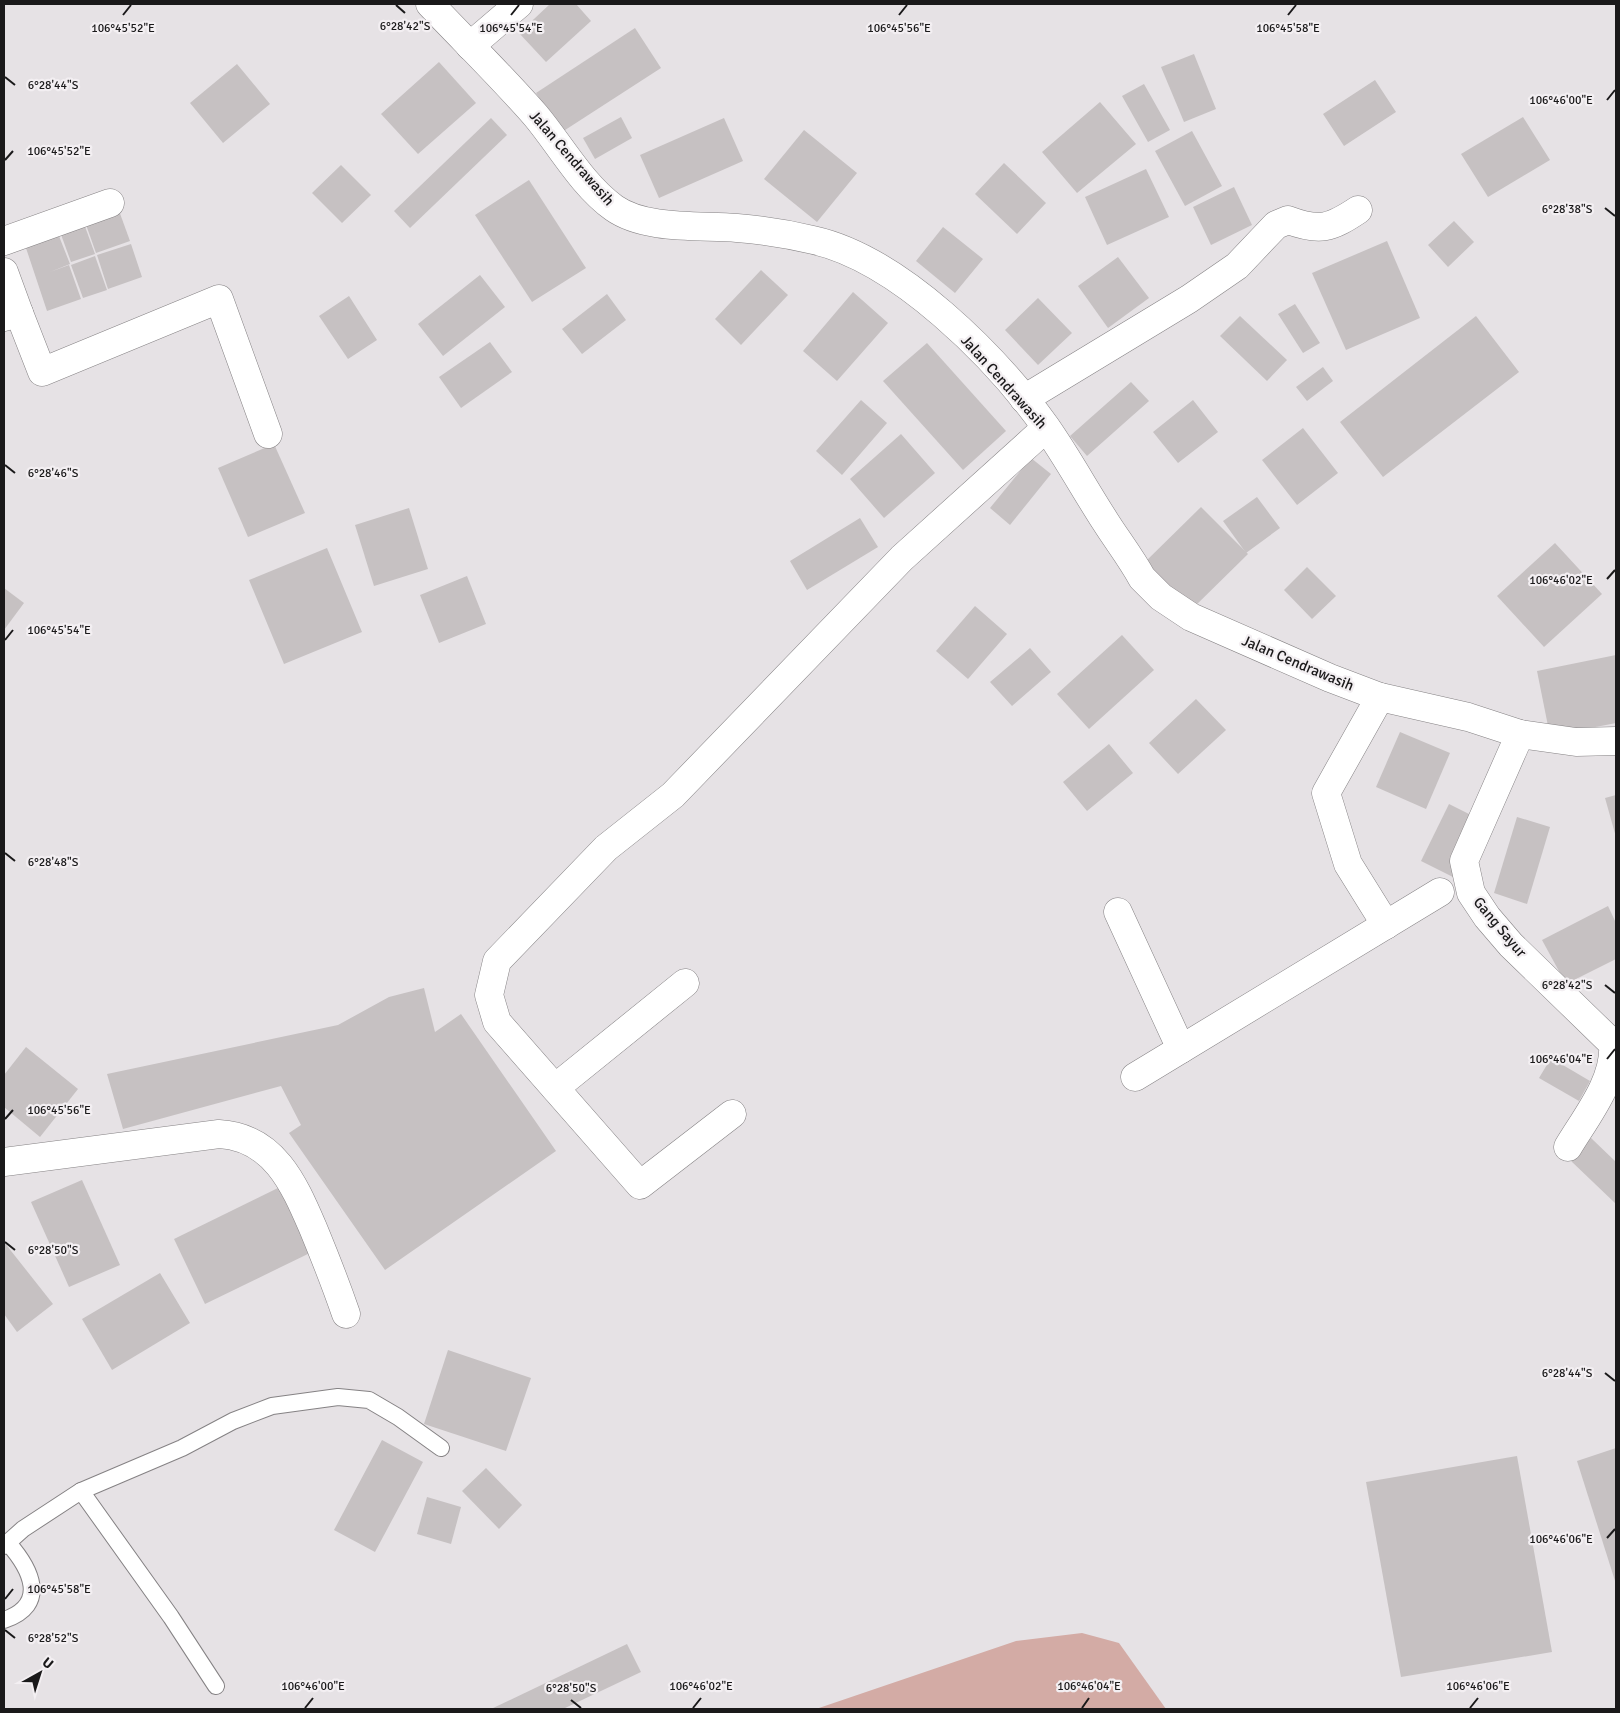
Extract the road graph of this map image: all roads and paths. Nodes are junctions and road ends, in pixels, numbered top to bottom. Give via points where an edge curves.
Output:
1 (430, 4) edge
2 (519, 4) edge
3 (470, 46) junction
4 (110, 204) dead end
5 (1358, 210) dead end
6 (4, 241) edge
7 (4, 272) edge
8 (11, 315) edge
9 (1024, 399) junction
10 (1046, 428) junction
11 (268, 434) dead end
12 (1380, 697) junction
13 (1520, 734) junction
14 (1616, 741) edge
15 (1440, 892) dead end
16 (1118, 912) dead end
17 (1386, 925) junction
18 (685, 983) dead end
19 (1181, 1049) junction
20 (1136, 1077) dead end
21 (556, 1088) junction
22 (732, 1114) dead end
23 (1568, 1147) dead end
24 (4, 1162) edge
25 (346, 1314) dead end
26 (441, 1448) dead end
27 (81, 1491) junction
28 (6, 1544) edge
29 (4, 1620) edge
30 (216, 1686) dead end

1 - 3 street, Jalan Cendrawasih
2 - 3 street
3 - 9 street, Jalan Cendrawasih via 614,208 628,216 646,220 813,240 872,262 921,297 988,359
4 - 6 street
5 - 9 street via 1325,228 1307,227 1288,220 1276,225 1237,266 1189,300
7 - 8 street
8 - 11 street via 42,372 220,299
9 - 10 street, Jalan Cendrawasih
10 - 12 street, Jalan Cendrawasih via 1142,578 1161,598 1191,617
10 - 21 street via 902,558 673,795 606,848 497,961 489,995 498,1022
12 - 13 street, Jalan Cendrawasih via 1468,717
12 - 17 street via 1326,792 1348,864
13 - 14 street, Jalan Cendrawasih via 1576,742
13 - 23 street, Gang Sayur via 1464,862 1471,893 1487,917 1511,945 1613,1044 1614,1059 1605,1083
15 - 17 street
16 - 19 street
17 - 19 street
18 - 21 street
19 - 20 street
21 - 22 street via 640,1185
24 - 25 street via 219,1134 242,1137 267,1152 295,1187
26 - 27 lane via 368,1400 338,1397 311,1400 272,1406 233,1421 182,1448
27 - 28 lane
27 - 30 lane
28 - 29 lane via 20,1557 31,1576 31,1596 16,1616

